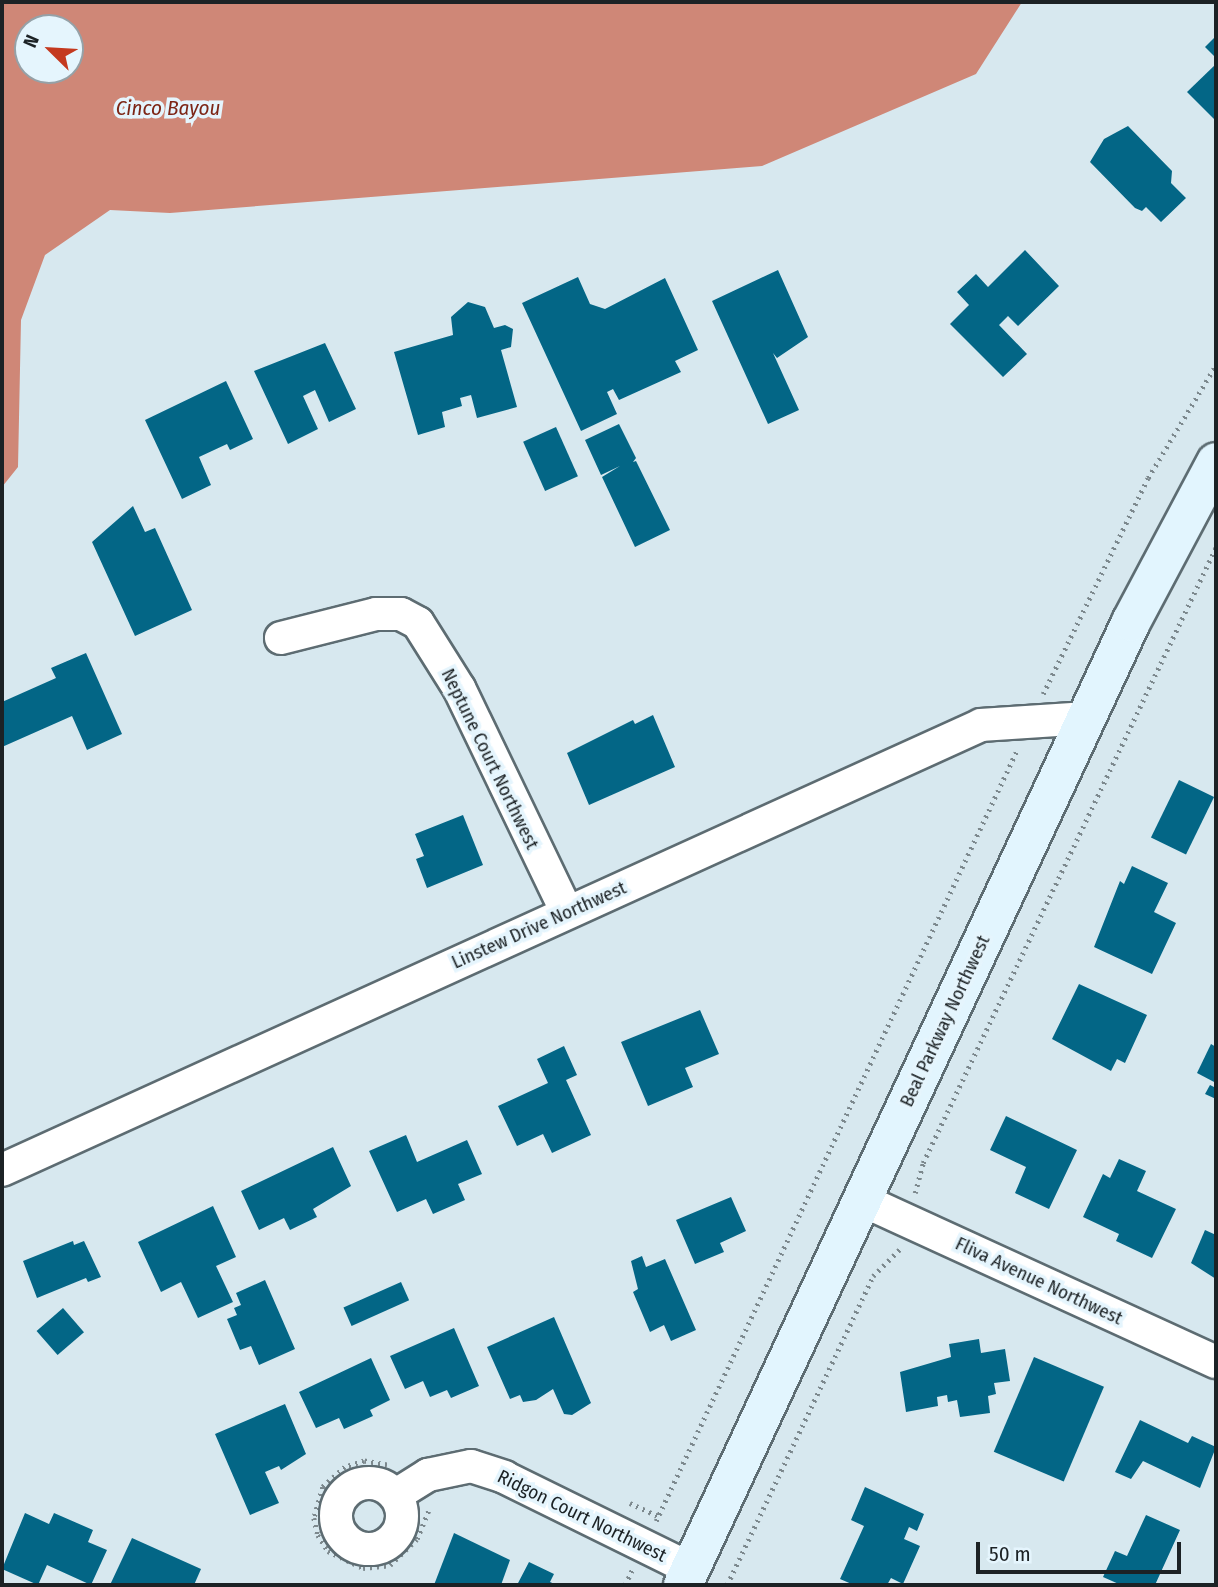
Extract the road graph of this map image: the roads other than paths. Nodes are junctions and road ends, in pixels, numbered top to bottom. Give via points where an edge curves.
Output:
1 (1216, 462) edge
2 (281, 638) dead end
3 (1087, 718) junction
4 (567, 912) junction
5 (2, 1170) edge
6 (862, 1200) junction
7 (1216, 1362) edge
8 (394, 1480) road end
9 (687, 1577) edge

1 - 3 main road, Beal Parkway Northwest
2 - 4 street, Neptune Court Northwest via 376,614 401,614 418,623 459,688
3 - 4 street, Linstew Drive Northwest via 981,724
3 - 6 main road, Beal Parkway Northwest
4 - 5 street, Linstew Drive Northwest
6 - 7 street, Fliva Avenue Northwest
6 - 9 main road, Beal Parkway Northwest
8 - 9 street, Ridgon Court Northwest via 471,1466 505,1477 638,1559

